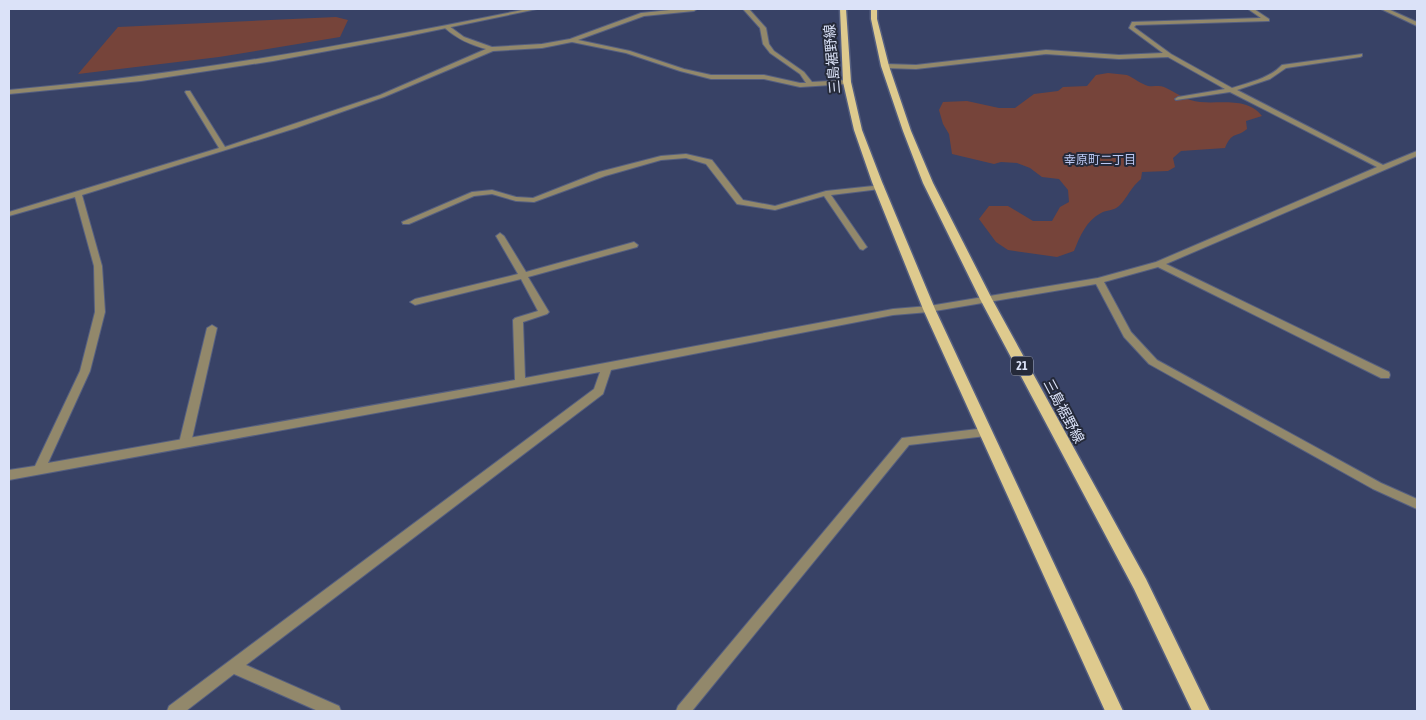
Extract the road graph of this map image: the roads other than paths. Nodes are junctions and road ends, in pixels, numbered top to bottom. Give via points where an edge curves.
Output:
1 (534, 9) edge
2 (694, 9) edge
3 (746, 9) edge
4 (843, 9) edge
5 (874, 9) edge
6 (1251, 9) edge
7 (1384, 9) edge
8 (1417, 24) edge
9 (447, 27) junction
10 (571, 40) junction
11 (492, 49) junction
12 (1169, 54) junction
13 (1360, 55) dead end
14 (885, 66) junction
15 (847, 82) junction
16 (811, 85) junction
17 (1231, 90) junction
18 (9, 92) edge
19 (188, 92) dead end
20 (1178, 99) dead end
21 (223, 149) junction
22 (1417, 153) edge
23 (1384, 168) junction
24 (880, 187) junction
25 (826, 193) junction
26 (78, 194) junction
27 (9, 214) edge
28 (406, 222) dead end
29 (500, 236) dead end
30 (634, 245) dead end
31 (863, 248) dead end
32 (1159, 264) junction
33 (523, 276) junction
34 (1099, 281) junction
35 (986, 299) junction
36 (415, 302) dead end
37 (929, 309) junction
38 (212, 328) dead end
39 (607, 367) junction
40 (1385, 375) dead end
41 (520, 383) junction
42 (986, 432) junction
43 (185, 444) junction
44 (39, 470) junction
45 (9, 475) edge
46 (1417, 504) edge
47 (233, 667) junction
48 (174, 711) edge
49 (334, 711) edge
50 (683, 711) edge
51 (1114, 711) edge
52 (1200, 711) edge

1 - 9 street
2 - 10 street via 643,14
3 - 16 street via 763,28 766,44 772,52 802,73
4 - 15 main road, 三島裾野線
5 - 14 main road, 三島裾野線 / 21
6 - 12 street via 1267,20 1134,23 1131,27
7 - 8 street
9 - 11 street via 466,40
9 - 18 street via 234,66 138,80
10 - 11 street via 542,46
10 - 16 street via 628,52 700,75 764,77 800,86
11 - 21 street via 382,96
12 - 14 street via 1119,57 1046,52 916,67
12 - 17 street
13 - 17 street via 1284,66 1272,76
14 - 35 main road, 三島裾野線 / 21 via 928,183
15 - 16 street
15 - 24 main road, 三島裾野線 via 858,130
17 - 20 street
17 - 23 street
19 - 21 street
21 - 26 street
22 - 23 street
23 - 32 street
24 - 25 street
24 - 37 main road, 三島裾野線
25 - 28 street via 775,208 740,202 709,162 686,156 661,158 602,174 534,200 492,192 472,194
25 - 31 street
26 - 27 street
26 - 44 street via 98,266 100,312 85,371
29 - 33 street
30 - 33 street
32 - 34 street
32 - 40 street
33 - 36 street
33 - 41 street via 544,312 518,320
34 - 35 street
34 - 46 street via 1126,333 1153,362 1377,486
35 - 37 street
35 - 52 main road, 三島裾野線 / 21 via 1140,584
37 - 39 street via 893,312
37 - 42 main road, 三島裾野線
38 - 43 street
39 - 41 street
39 - 47 street via 599,391
41 - 43 street
42 - 50 street via 906,441
42 - 51 main road, 三島裾野線
43 - 44 street
44 - 45 street
47 - 48 street
47 - 49 street

